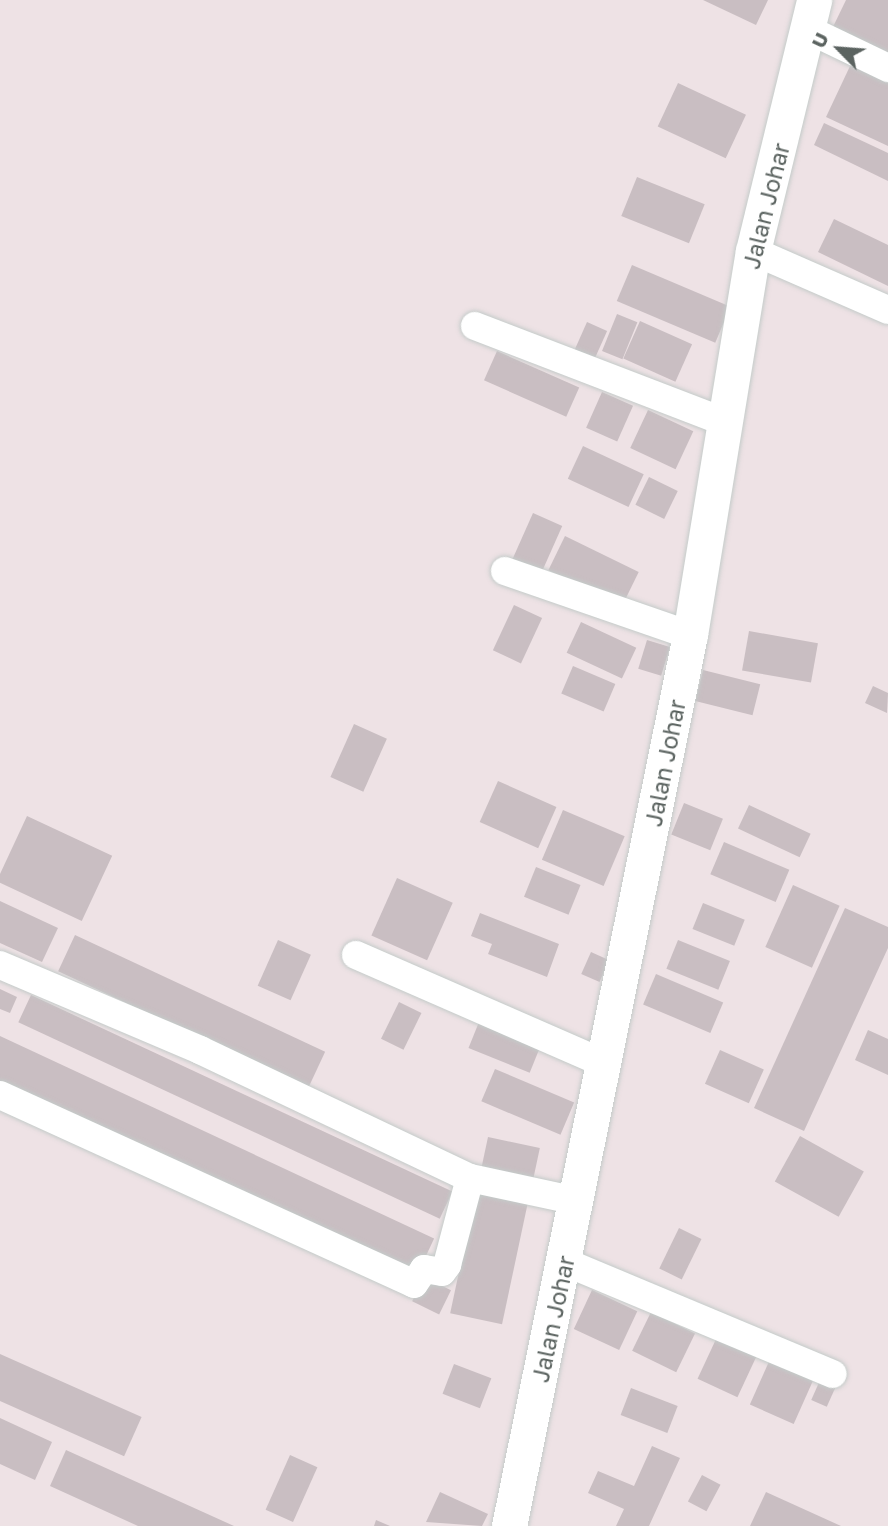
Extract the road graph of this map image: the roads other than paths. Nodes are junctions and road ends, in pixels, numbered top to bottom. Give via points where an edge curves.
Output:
1 (812, 15) edge
2 (888, 68) edge
3 (753, 251) junction
4 (888, 310) edge
5 (475, 326) dead end
6 (725, 422) junction
7 (505, 571) dead end
8 (690, 635) junction
9 (356, 955) dead end
10 (0, 965) edge
11 (606, 1064) junction
12 (0, 1095) edge
13 (470, 1178) junction
14 (578, 1201) junction
15 (565, 1262) junction
16 (833, 1374) dead end
17 (509, 1526) edge

1 - 2 street
1 - 3 street, Jalan Johar
3 - 4 street
3 - 6 street, Jalan Johar
5 - 6 street
6 - 8 street, Jalan Johar
7 - 8 street
8 - 11 street, Jalan Johar
9 - 11 street
10 - 13 street via 200,1050
11 - 14 street, Jalan Johar
12 - 13 street via 414,1284 424,1269 442,1272 447,1265
13 - 14 street
14 - 15 street, Jalan Johar
15 - 16 street
15 - 17 street, Jalan Johar

